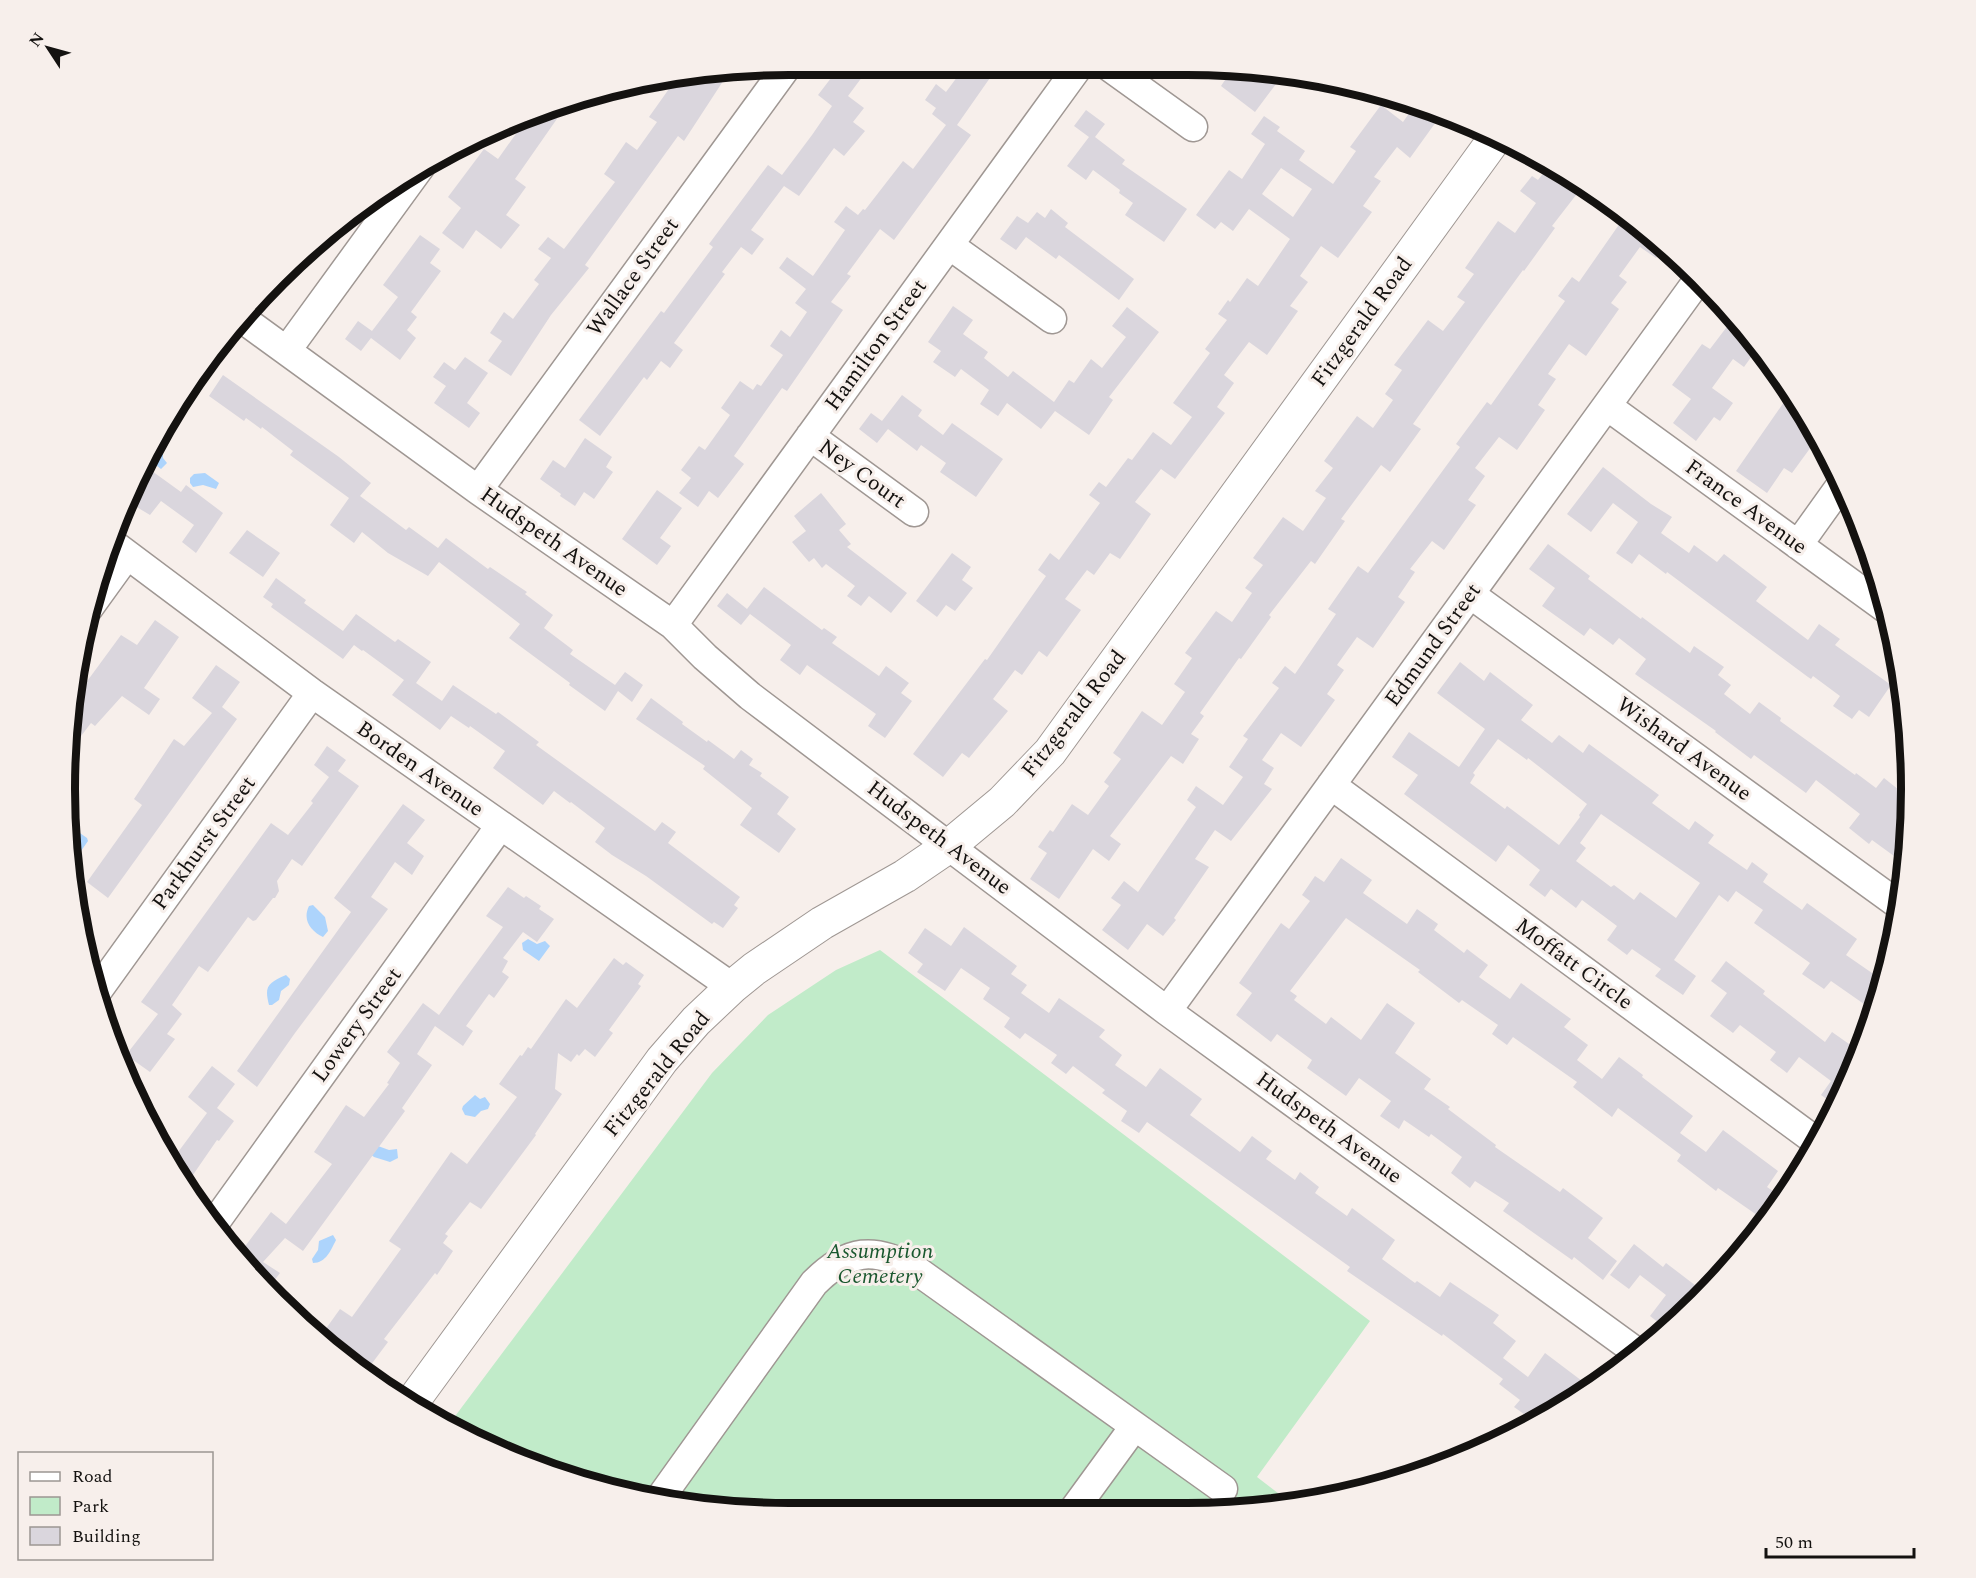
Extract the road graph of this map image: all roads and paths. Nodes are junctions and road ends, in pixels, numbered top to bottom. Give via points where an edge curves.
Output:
1 (780, 75) edge
2 (1072, 75) edge
3 (1120, 75) edge
4 (1193, 127) dead end
5 (1491, 144) edge
6 (406, 187) edge
7 (949, 245) junction
8 (1694, 286) edge
9 (1052, 319) dead end
10 (248, 323) edge
11 (287, 350) junction
12 (1606, 406) junction
13 (810, 436) junction
14 (478, 490) junction
15 (1836, 492) edge
16 (914, 512) dead end
17 (1798, 545) junction
18 (120, 549) edge
19 (111, 566) edge
20 (1470, 594) junction
21 (1876, 602) edge
22 (673, 625) junction
23 (312, 693) junction
24 (1331, 785) junction
25 (500, 826) junction
26 (949, 846) junction
27 (1892, 900) edge
28 (102, 984) edge
29 (732, 987) junction
30 (1167, 1011) junction
31 (1810, 1137) edge
32 (218, 1218) edge
33 (1631, 1348) edge
34 (416, 1397) edge
35 (1134, 1427) junction
36 (1222, 1489) dead end
37 (665, 1492) edge
38 (1079, 1503) edge

1 - 14 street, Wallace Street
2 - 7 street, Hamilton Street
3 - 4 street
5 - 26 main road, Fitzgerald Road via 1050,752 1002,802
6 - 11 street
7 - 9 street
7 - 13 street, Hamilton Street
8 - 12 street, Edmund Street
10 - 11 street, Hudspeth Avenue
11 - 14 street, Hudspeth Avenue
12 - 17 street, France Avenue
12 - 20 street, Edmund Street
13 - 16 street, Ney Court
13 - 22 street, Hamilton Street
14 - 22 street, Hudspeth Avenue
15 - 17 street
17 - 21 street, France Avenue
18 - 19 street
18 - 23 street, Borden Avenue
20 - 24 street, Edmund Street
20 - 27 street, Wishard Avenue
22 - 26 street, Hudspeth Avenue via 750,696
23 - 25 street, Borden Avenue
23 - 28 street, Parkhurst Street
24 - 30 street, Edmund Street
24 - 31 street, Moffatt Circle
25 - 29 street, Borden Avenue
25 - 32 street, Lowery Street
26 - 29 main road, Fitzgerald Road via 822,923
26 - 30 street, Hudspeth Avenue
29 - 34 main road, Fitzgerald Road via 662,1060
30 - 33 street, Hudspeth Avenue
35 - 36 street
35 - 37 street via 896,1258 873,1254 850,1257 830,1267 814,1283
35 - 38 street

